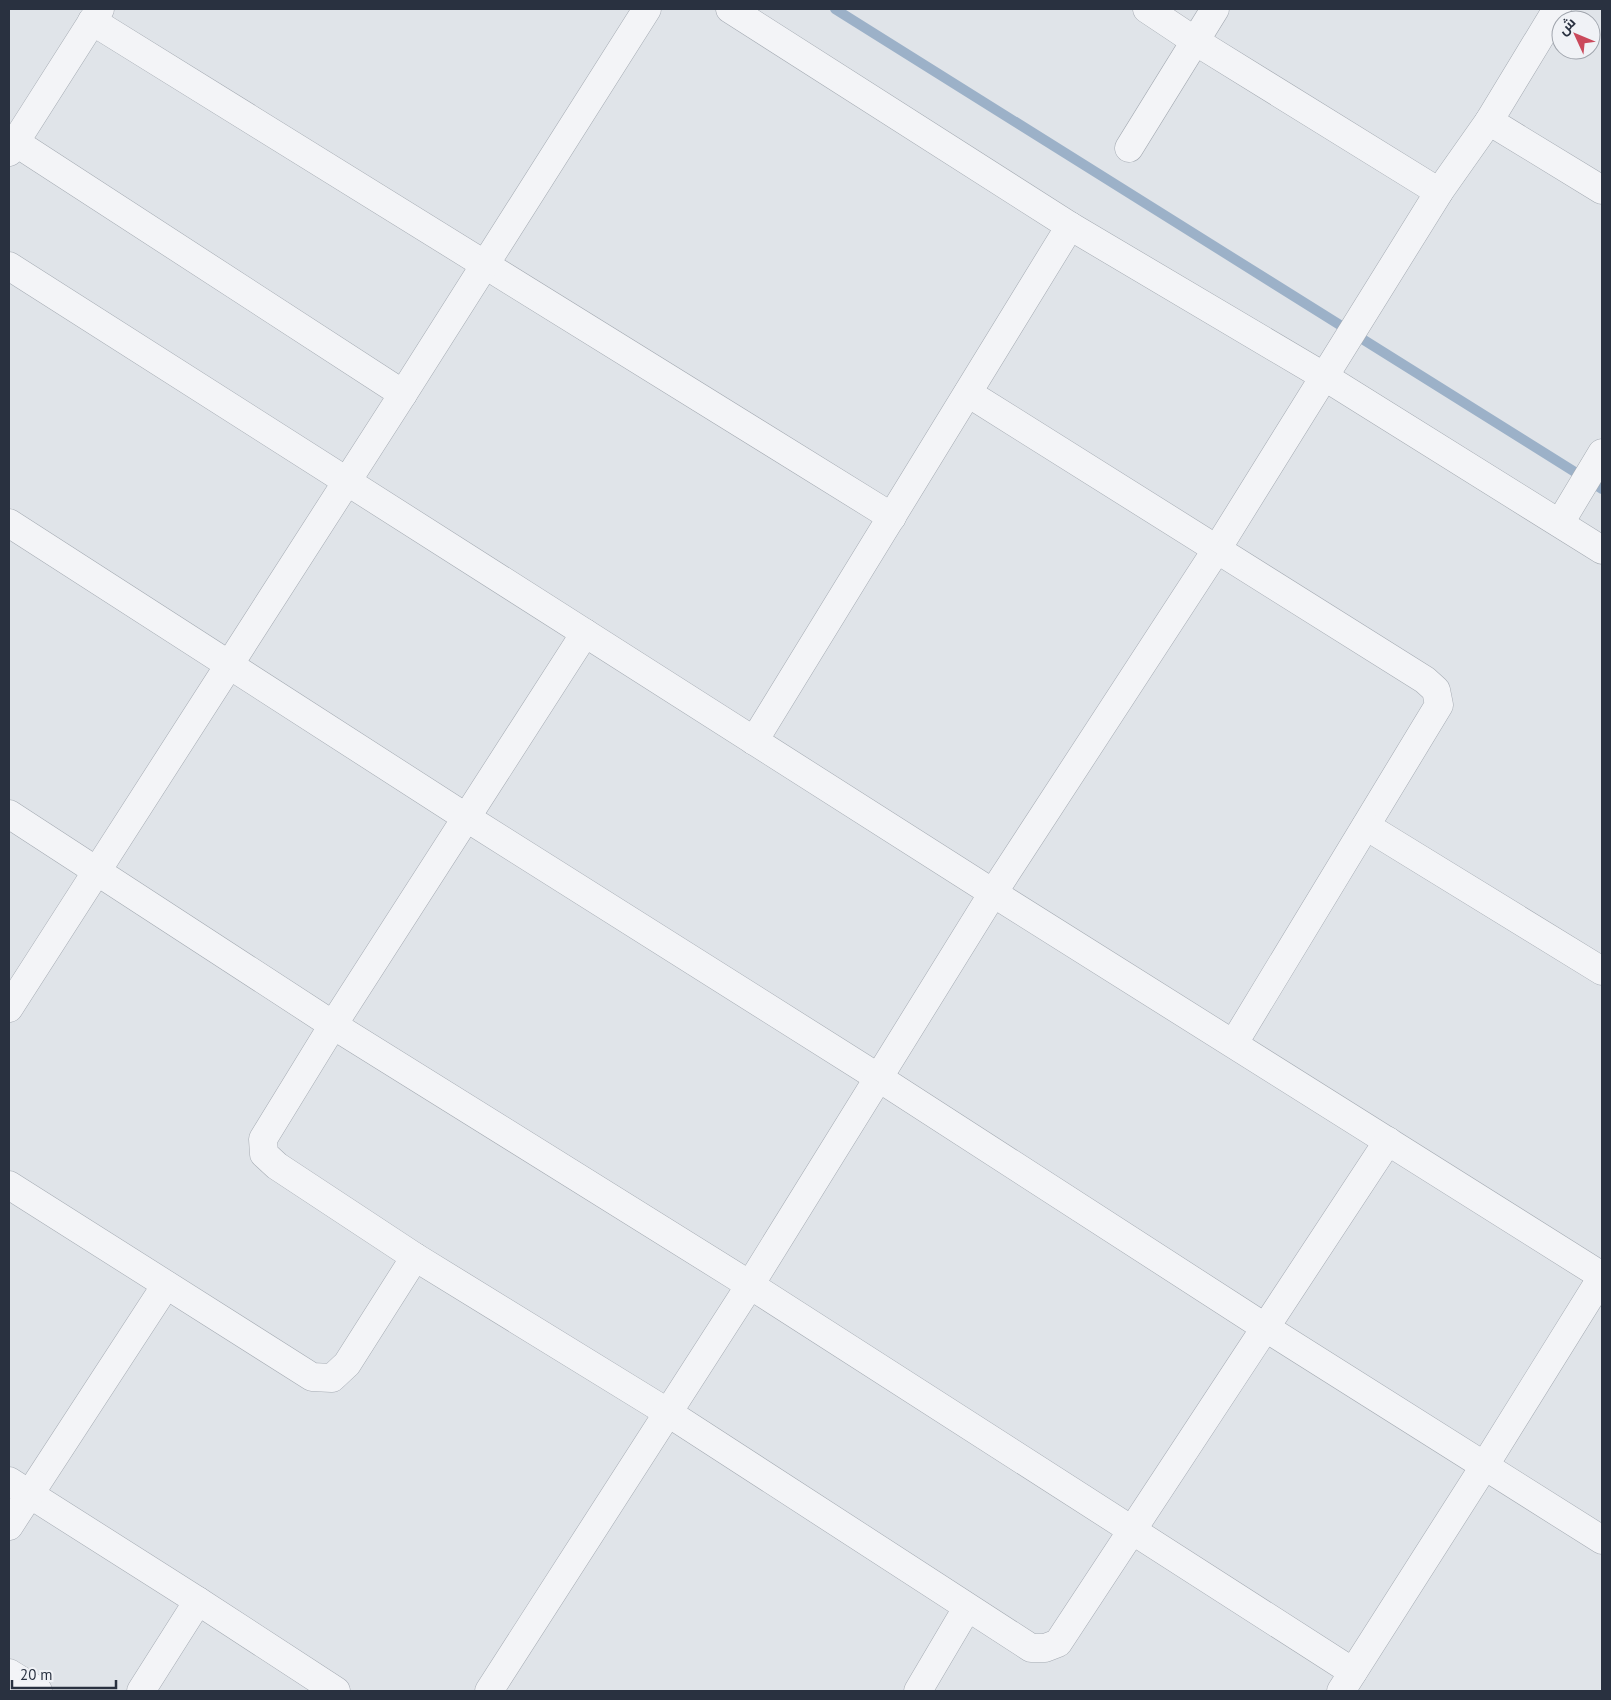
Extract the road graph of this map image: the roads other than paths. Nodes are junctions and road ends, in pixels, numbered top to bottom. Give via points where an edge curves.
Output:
1 (647, 9) edge
2 (730, 9) edge
3 (1147, 9) edge
4 (1215, 9) edge
5 (1550, 11) edge
6 (96, 15) edge
7 (1195, 41) junction
8 (1489, 121) junction
9 (12, 147) edge
10 (1129, 148) dead end
11 (1602, 190) edge
12 (1439, 192) junction
13 (1070, 226) junction
14 (486, 264) junction
15 (9, 266) edge
16 (1325, 377) junction
17 (968, 392) junction
18 (403, 394) junction
19 (1602, 453) edge
20 (347, 481) junction
21 (892, 517) junction
22 (9, 523) edge
23 (1560, 523) junction
24 (1218, 549) junction
25 (1602, 550) edge
26 (585, 633) junction
27 (230, 664) junction
28 (754, 741) junction
29 (9, 814) edge
30 (467, 818) junction
31 (1366, 826) junction
32 (96, 870) junction
33 (993, 893) junction
34 (1602, 971) edge
35 (9, 1008) edge
36 (333, 1024) junction
37 (1234, 1043) junction
38 (879, 1078) junction
39 (1388, 1141) junction
40 (9, 1185) edge
41 (415, 1257) junction
42 (1602, 1276) edge
43 (166, 1285) junction
44 (750, 1285) junction
45 (1266, 1328) junction
46 (667, 1412) junction
47 (1485, 1465) junction
48 (19, 1488) edge
49 (9, 1526) edge
50 (1133, 1530) junction
51 (1602, 1540) edge
52 (198, 1601) junction
53 (967, 1608) junction
54 (9, 1673) edge
55 (1347, 1682) edge
56 (38, 1691) edge
57 (141, 1691) edge
58 (336, 1691) edge
59 (489, 1691) edge
60 (918, 1691) edge

1 - 14 street
2 - 13 street
3 - 7 street
4 - 7 street
5 - 8 street
6 - 9 street
6 - 14 street
7 - 10 street
7 - 12 street
8 - 11 street
8 - 12 street
9 - 18 street
12 - 16 street
13 - 16 street
13 - 17 street
14 - 18 street
14 - 21 street
15 - 20 street
16 - 23 street
16 - 24 street
17 - 21 street
17 - 24 street
18 - 20 street
19 - 23 street
20 - 26 street
20 - 27 street
21 - 28 street
22 - 27 street
23 - 25 street
24 - 31 street via 1436,690 1439,705
24 - 33 street
26 - 28 street
26 - 30 street
27 - 30 street
27 - 32 street
28 - 33 street
29 - 32 street
30 - 36 street
30 - 38 street
31 - 34 street
31 - 37 street
32 - 35 street
32 - 36 street
33 - 37 street
33 - 38 street
36 - 41 street via 263,1139 264,1154 277,1166
36 - 44 street
37 - 39 street
38 - 44 street
38 - 45 street
39 - 42 street
39 - 45 street
40 - 43 street
41 - 43 street via 347,1364 332,1378 312,1377
41 - 46 street
42 - 47 street
43 - 48 street
44 - 46 street
44 - 50 street
45 - 47 street
45 - 50 street
46 - 53 street
46 - 59 street
47 - 51 street
47 - 55 street
48 - 49 street
48 - 52 street
50 - 53 street via 1058,1642 1045,1648 1031,1648
50 - 55 street
52 - 57 street
52 - 58 street
53 - 60 street
54 - 56 street

